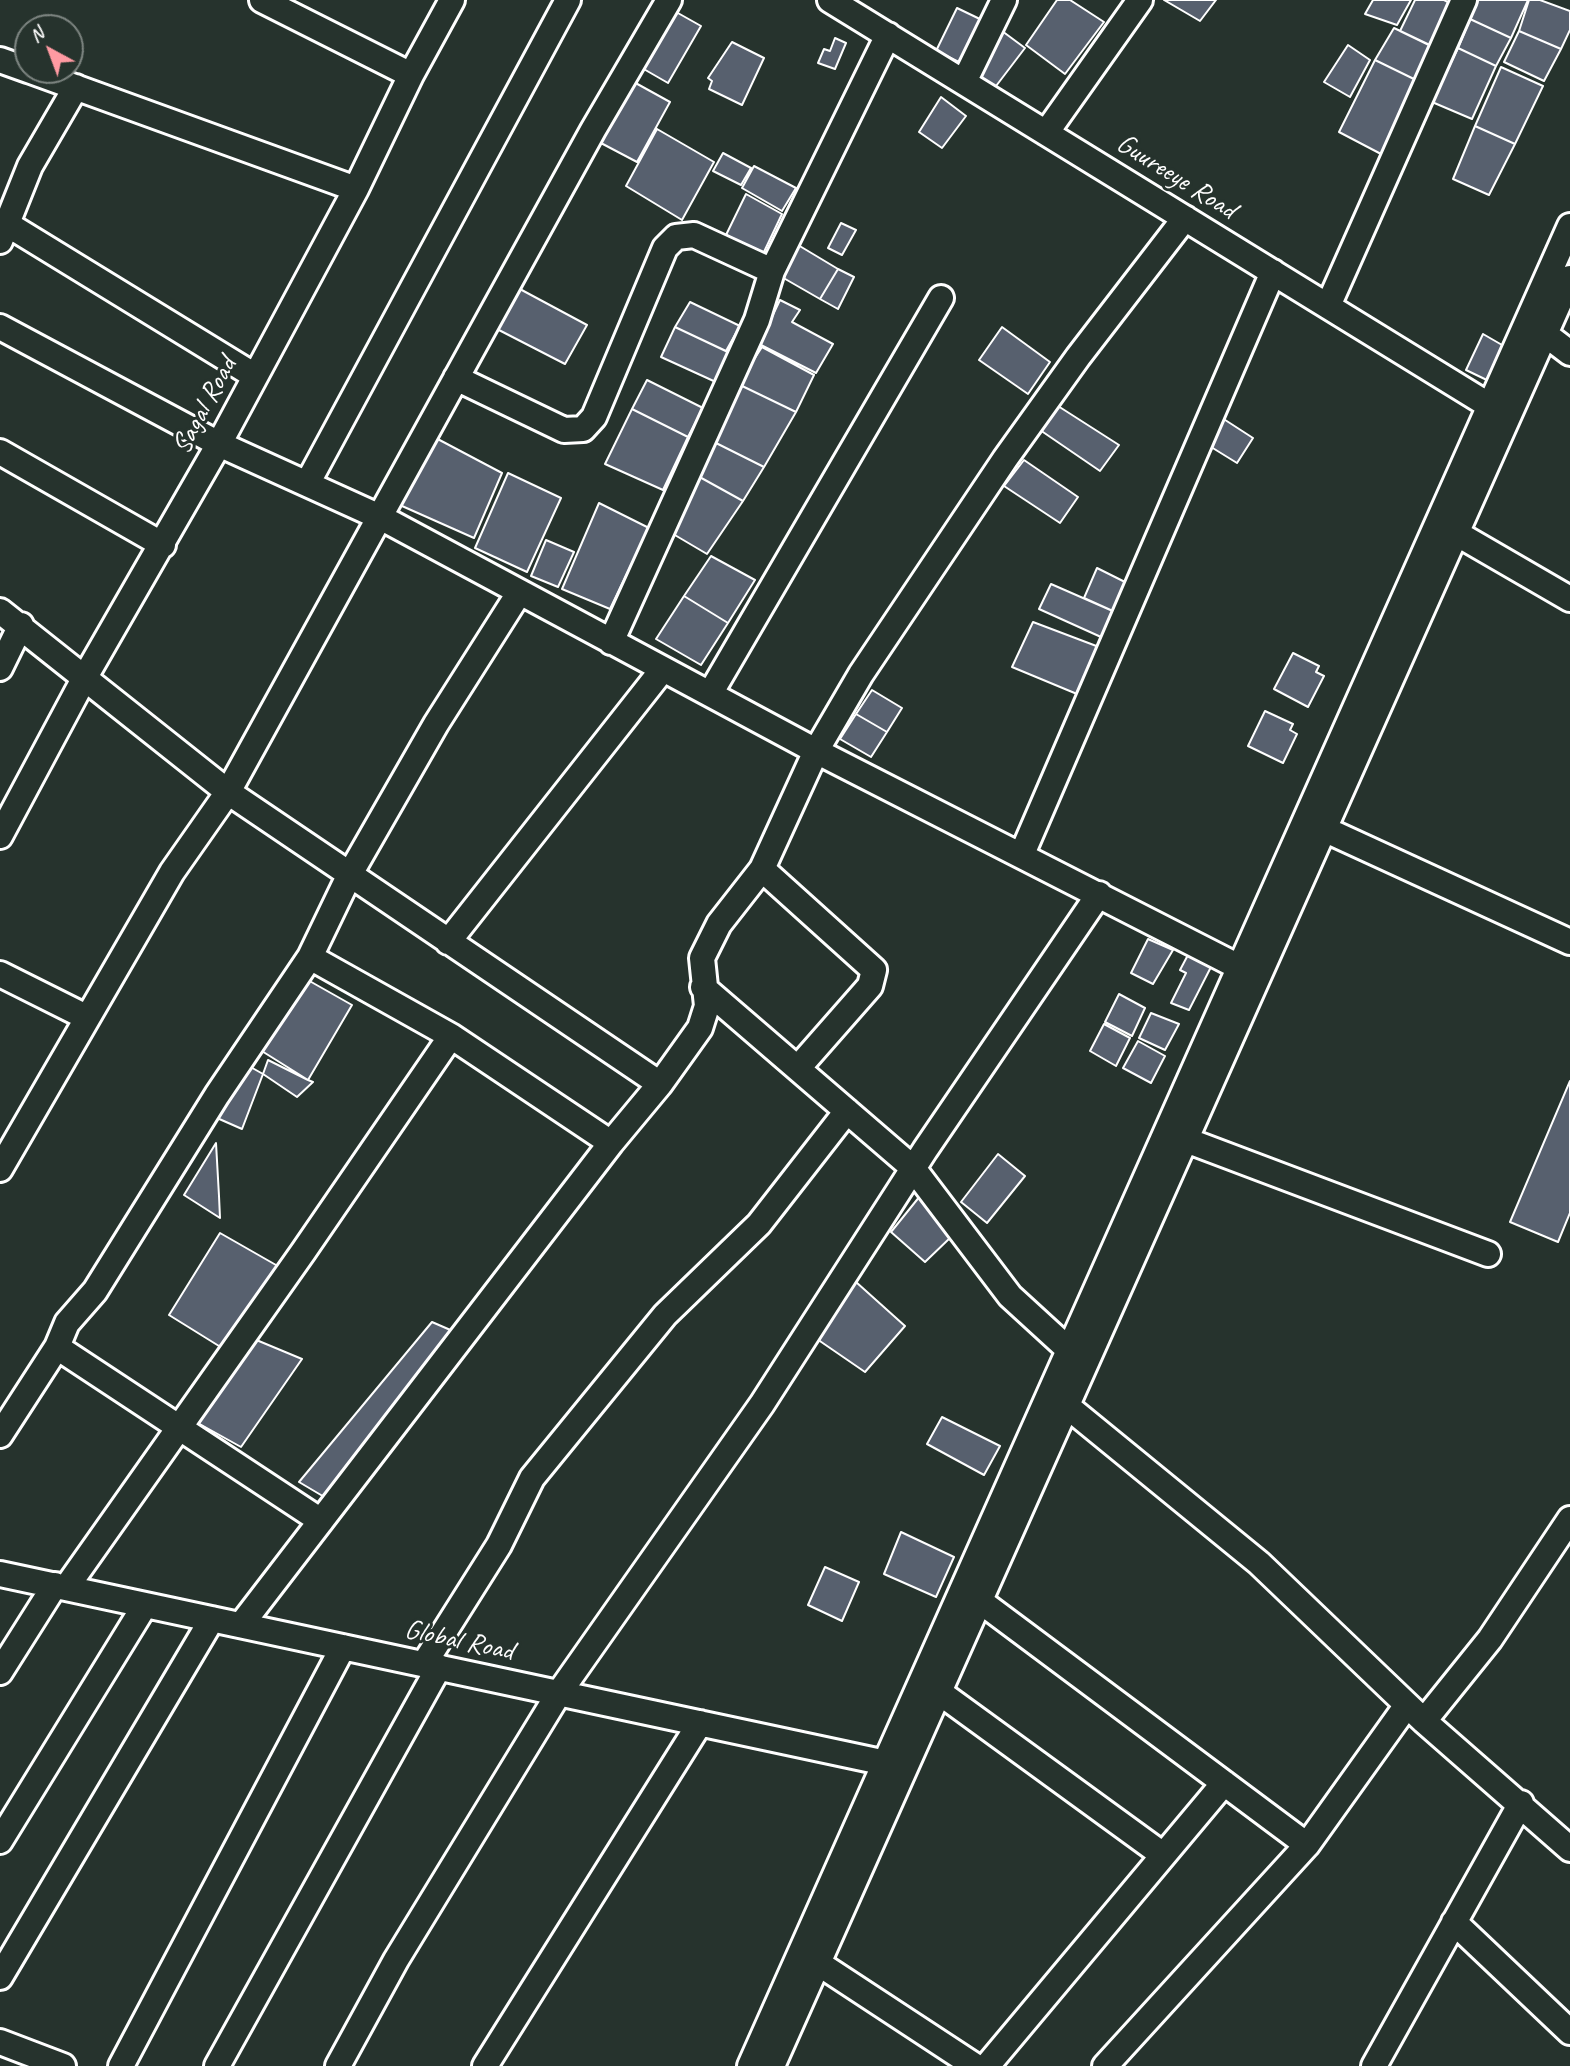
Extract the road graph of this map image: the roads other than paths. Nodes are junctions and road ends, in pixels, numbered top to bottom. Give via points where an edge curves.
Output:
1 (262, 0) edge
2 (452, 0) edge
3 (568, 0) edge
4 (668, 0) edge
5 (830, 0) edge
6 (1004, 0) edge
7 (1140, 0) edge
8 (1464, 0) edge
9 (869, 11) edge
10 (888, 35) junction
11 (411, 75) junction
12 (964, 82) junction
13 (68, 84) edge
14 (76, 87) junction
15 (1046, 133) junction
16 (356, 189) junction
17 (1185, 218) junction
18 (1570, 226) edge
19 (4, 233) edge
20 (772, 271) junction
21 (1273, 272) junction
22 (1570, 278) edge
23 (941, 298) dead end
24 (1328, 306) junction
25 (0, 327) edge
26 (1545, 334) junction
27 (1570, 353) edge
28 (255, 376) junction
29 (456, 378) junction
30 (1490, 406) junction
31 (219, 444) junction
32 (0, 453) edge
33 (307, 484) junction
34 (382, 518) junction
35 (1456, 533) junction
36 (163, 545) junction
37 (519, 593) junction
38 (1570, 598) edge
39 (0, 611) edge
40 (22, 625) junction
41 (611, 642) junction
42 (0, 668) edge
43 (663, 669) junction
44 (85, 677) junction
45 (710, 694) junction
46 (816, 751) junction
47 (228, 792) junction
48 (1324, 829) junction
49 (0, 836) edge
50 (1023, 854) junction
51 (762, 869) junction
52 (350, 874) junction
53 (1099, 894) junction
54 (449, 942) junction
55 (1570, 942) edge
56 (310, 957) junction
57 (0, 974) edge
58 (1248, 974) junction
59 (703, 986) junction
60 (86, 1017) junction
61 (451, 1036) junction
62 (798, 1068) junction
63 (660, 1084) junction
64 (847, 1111) junction
65 (1185, 1140) junction
66 (611, 1143) junction
67 (0, 1168) edge
68 (913, 1168) junction
69 (1488, 1254) dead end
70 (57, 1347) junction
71 (1069, 1350) junction
72 (1067, 1406) junction
73 (180, 1428) junction
74 (0, 1435) edge
75 (1570, 1519) edge
76 (321, 1521) junction
77 (0, 1574) edge
78 (60, 1587) junction
79 (979, 1601) junction
80 (145, 1605) junction
81 (212, 1619) junction
82 (241, 1625) junction
83 (343, 1647) junction
84 (431, 1666) junction
85 (0, 1672) edge
86 (939, 1692) junction
87 (559, 1693) junction
88 (1415, 1712) junction
89 (700, 1723) junction
90 (895, 1765) junction
91 (1224, 1783) junction
92 (1521, 1803) junction
93 (0, 1841) edge
94 (1307, 1845) junction
95 (1570, 1849) edge
96 (1163, 1855) junction
97 (1454, 1922) junction
98 (818, 1963) junction
99 (0, 1977) edge
100 (1570, 2032) edge
101 (0, 2042) edge
102 (52, 2064) edge
103 (121, 2066) edge
104 (217, 2066) edge
105 (338, 2066) edge
106 (485, 2066) edge
107 (750, 2066) edge
108 (772, 2066) edge
109 (975, 2066) edge
110 (987, 2066) edge
111 (1105, 2066) edge
112 (1374, 2066) edge

1 - 11 street
2 - 11 street, Sagal Road
3 - 33 street
4 - 29 street
5 - 9 street, Guureeye Road
6 - 12 street
7 - 15 street
8 - 24 street
9 - 10 street, Guureeye Road
10 - 12 street, Guureeye Road
10 - 20 street
11 - 16 street, Sagal Road
12 - 15 street, Guureeye Road
13 - 14 street
14 - 16 street
14 - 19 street via 30,166
15 - 17 street, Guureeye Road
16 - 28 street, Sagal Road
17 - 21 street, Guureeye Road
17 - 46 street via 1005,459 861,674
18 - 30 street
19 - 28 street
20 - 29 street via 694,235 676,237 665,248 594,417 583,429 564,430
20 - 41 street via 757,320
21 - 24 street, Guureeye Road
21 - 50 street
22 - 26 street
23 - 45 street
24 - 30 street, Guureeye Road
25 - 31 street
26 - 27 street
26 - 35 street
28 - 31 street, Sagal Road
29 - 34 street
30 - 58 street
31 - 33 street
31 - 36 street, Sagal Road
32 - 36 street
33 - 34 street
34 - 37 street
34 - 47 street
35 - 38 street
35 - 48 street
36 - 44 street, Sagal Road
37 - 41 street
37 - 52 street via 436,724
39 - 40 street
40 - 42 street
40 - 44 street
41 - 43 street
43 - 45 street
43 - 54 street
44 - 47 street
44 - 49 street, Sagal Road
45 - 46 street
46 - 50 street
46 - 51 street
47 - 52 street
47 - 60 street via 172,872
48 - 55 street
48 - 58 street
50 - 53 street
51 - 59 street via 719,924 702,958
51 - 62 street via 874,970 870,986
52 - 54 street
52 - 56 street
53 - 58 street
53 - 68 street
54 - 63 street
56 - 61 street
56 - 70 street via 217,1095 95,1291 67,1323
57 - 60 street
58 - 65 street
58 - 71 street
59 - 62 street
59 - 63 street via 707,1006 700,1028
60 - 67 street
61 - 66 street
61 - 73 street
62 - 64 street
63 - 66 street
64 - 68 street
64 - 84 street via 759,1224 665,1315 532,1478
65 - 69 street
65 - 72 street
66 - 76 street
68 - 71 street via 1010,1296
68 - 87 street via 762,1404
70 - 73 street
70 - 74 street
71 - 90 street
72 - 79 street
72 - 88 street via 1259,1563
73 - 76 street
73 - 78 street
75 - 88 street via 1490,1639
76 - 82 street
77 - 78 street, Global Road
78 - 80 street, Global Road
78 - 85 street
79 - 86 street
79 - 91 street
80 - 81 street, Global Road
80 - 93 street
81 - 82 street, Global Road
81 - 99 street
82 - 83 street, Global Road
83 - 84 street, Global Road
83 - 103 street
84 - 87 street, Global Road
84 - 104 street
86 - 90 street
86 - 96 street
87 - 89 street, Global Road
87 - 105 street via 396,1959
88 - 92 street
88 - 94 street
89 - 90 street, Global Road
89 - 106 street
90 - 98 street
90 - 107 street
91 - 94 street
91 - 96 street
92 - 95 street
92 - 97 street
94 - 111 street
96 - 110 street
97 - 100 street
97 - 112 street
98 - 108 street
98 - 109 street
101 - 102 street

